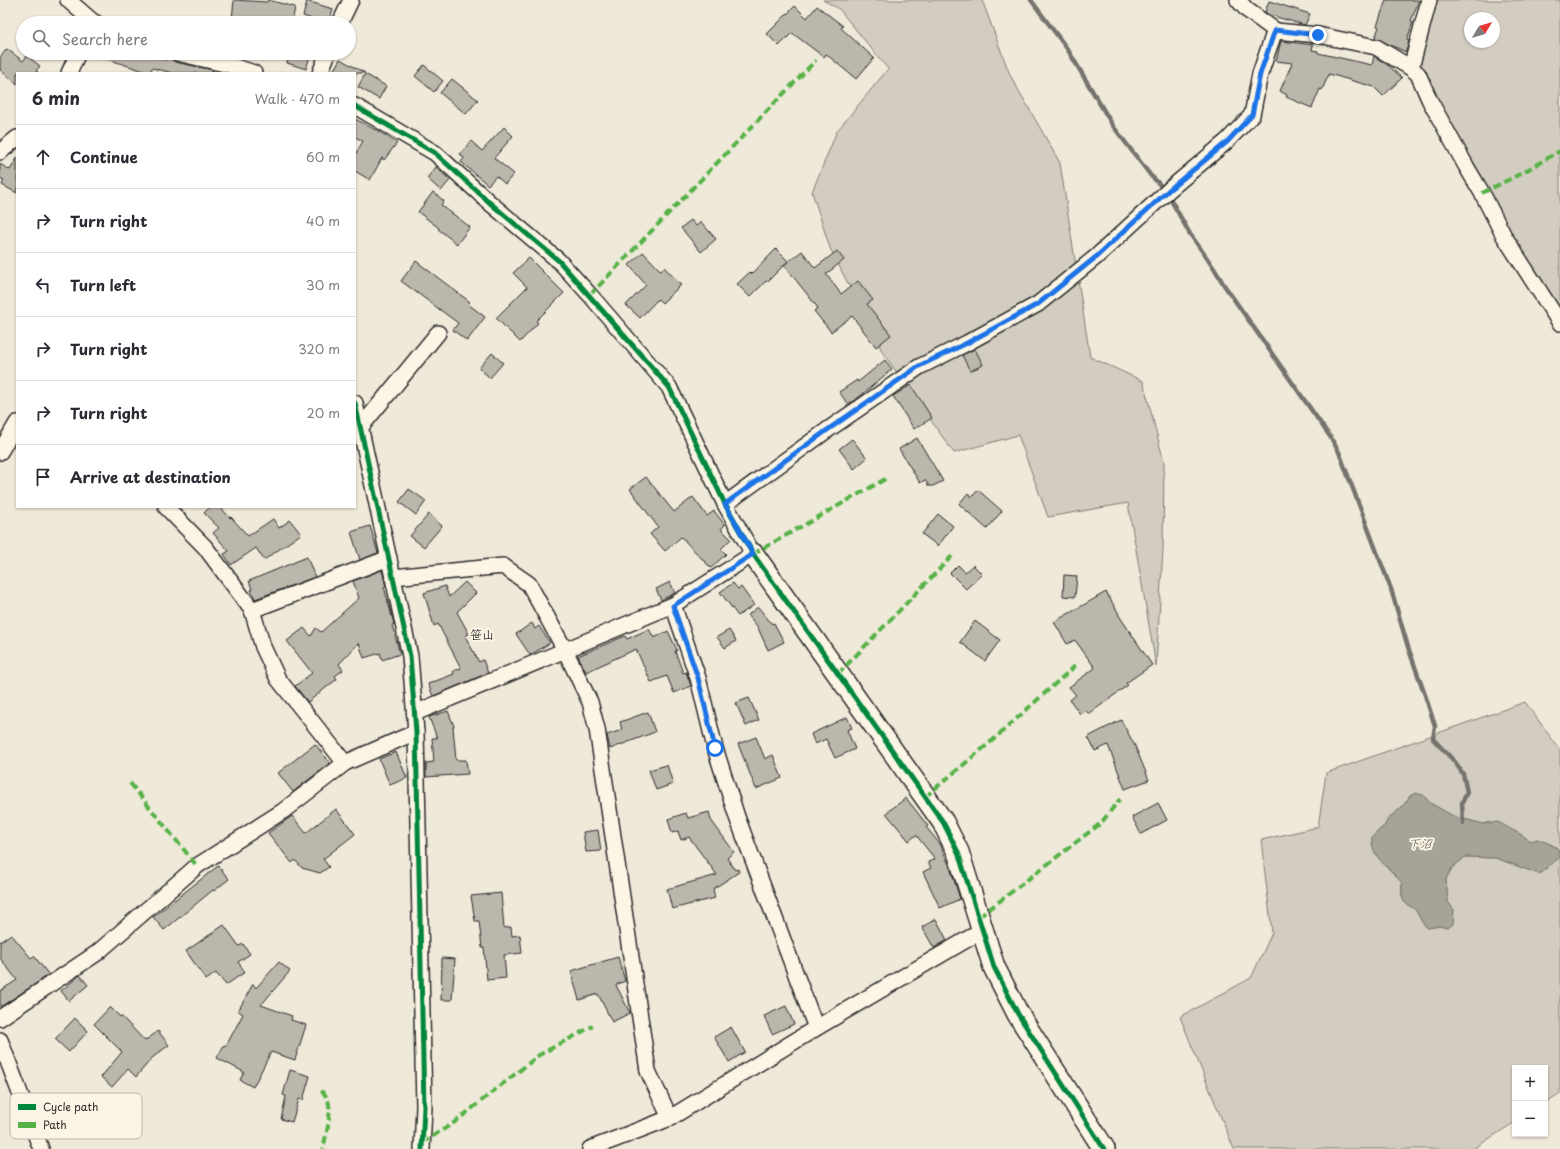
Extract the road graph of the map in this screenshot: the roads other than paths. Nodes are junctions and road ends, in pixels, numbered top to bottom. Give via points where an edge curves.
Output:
1 (68, 0) edge
2 (351, 0) edge
3 (1238, 0) edge
4 (1429, 0) edge
5 (86, 16) edge
6 (343, 16) edge
7 (1275, 30) junction
8 (75, 60) edge
9 (199, 60) edge
10 (325, 60) edge
11 (1411, 68) junction
12 (227, 69) edge
13 (69, 72) edge
14 (247, 72) edge
15 (320, 72) edge
16 (356, 107) edge
17 (16, 139) edge
18 (0, 152) edge
19 (1560, 323) edge
20 (438, 333) dead end
21 (356, 408) edge
22 (16, 425) edge
23 (360, 428) junction
24 (0, 452) edge
25 (725, 504) junction
26 (167, 508) edge
27 (753, 554) junction
28 (389, 558) junction
29 (393, 577) junction
30 (673, 606) junction
31 (252, 610) junction
32 (565, 650) junction
33 (415, 713) junction
34 (416, 732) junction
35 (345, 763) junction
36 (983, 930) junction
37 (0, 1018) edge
38 (816, 1028) junction
39 (0, 1040) edge
40 (20, 1093) edge
41 (670, 1118) junction
42 (37, 1139) edge
43 (41, 1149) edge
44 (422, 1149) edge
45 (590, 1149) edge
46 (1104, 1149) edge

1 - 5 street
2 - 6 street
3 - 7 street via 1247,10
4 - 11 street
7 - 11 street via 1318,35 1376,47
7 - 25 street via 1260,74 1252,115 1227,142 1170,189 1096,257 1038,304 919,366
8 - 13 street
9 - 12 street
10 - 15 street
11 - 19 street via 1418,74 1430,101 1504,236
12 - 14 street
16 - 25 street via 435,153 490,204 559,260 669,387
17 - 18 street
20 - 23 street
21 - 23 street
22 - 24 street
23 - 28 street
25 - 27 street
26 - 31 street via 205,547
27 - 30 street
27 - 36 street via 943,822 958,852
28 - 29 street
28 - 31 street
29 - 32 street via 503,566 529,584
29 - 33 street via 410,656
30 - 32 street
30 - 38 street via 698,678 715,748 737,817
31 - 35 street via 263,647 278,679
32 - 33 street
32 - 41 street via 590,702 597,729 648,1071
33 - 34 street
34 - 35 street
34 - 44 street via 424,1107
35 - 37 street via 283,811 197,866 97,953
36 - 38 street
36 - 46 street via 994,967 1018,1014
38 - 41 street
39 - 40 street
41 - 45 street
42 - 43 street

